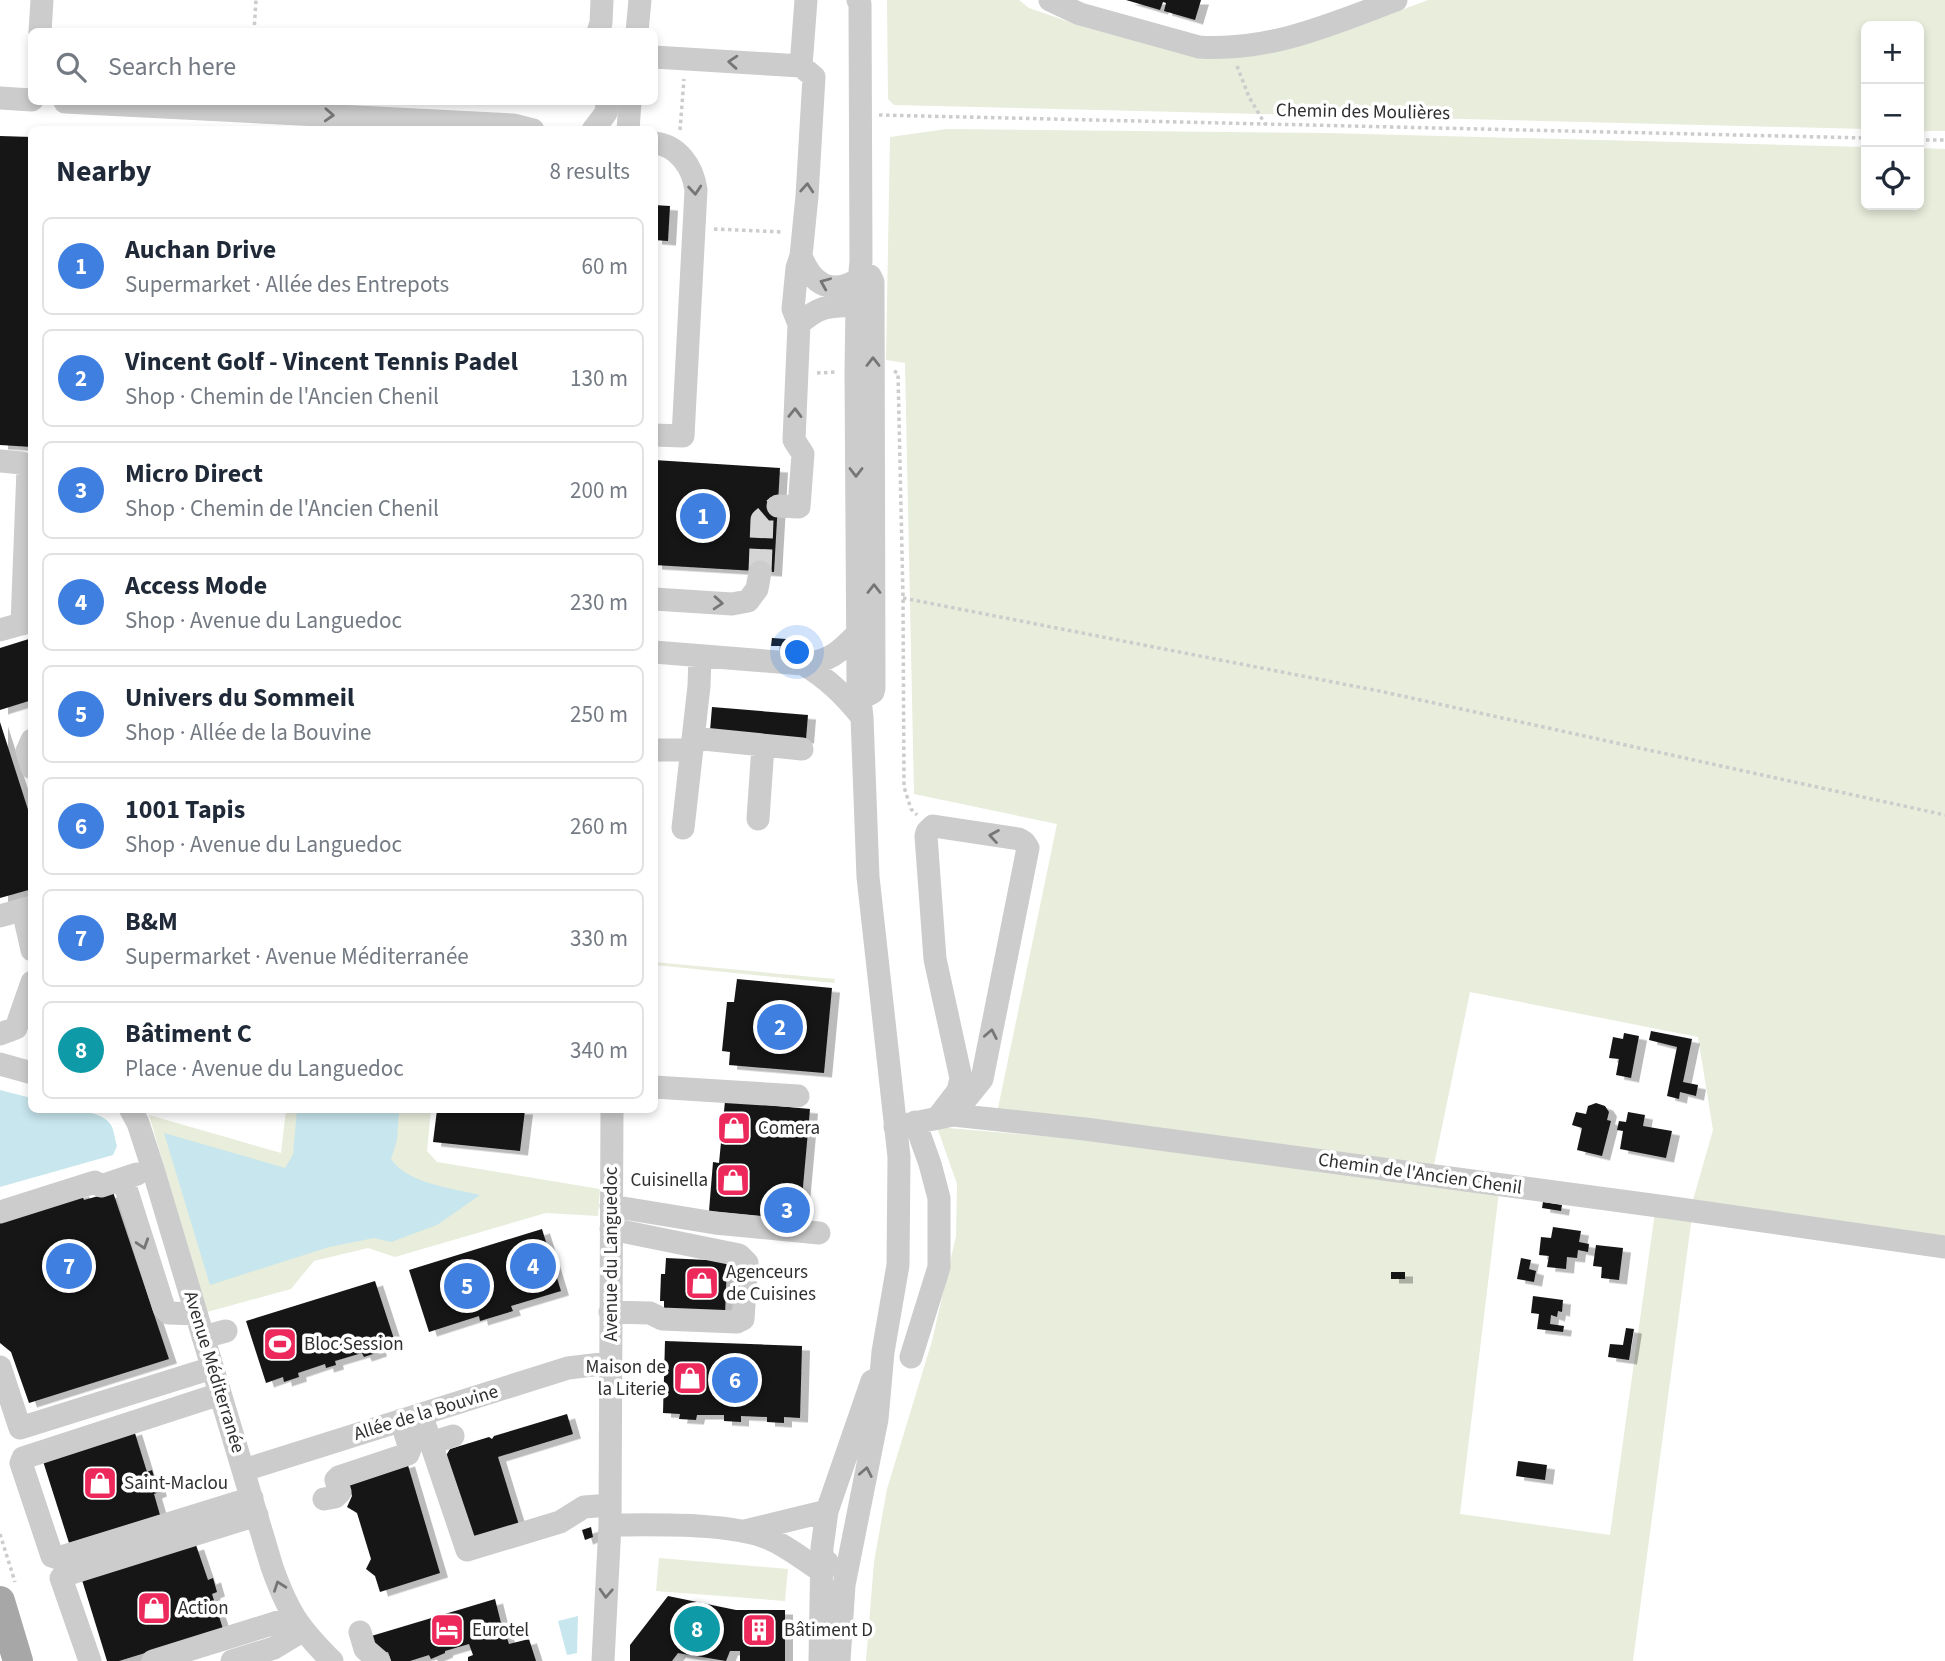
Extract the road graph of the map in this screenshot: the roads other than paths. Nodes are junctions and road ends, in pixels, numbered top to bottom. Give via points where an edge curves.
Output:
1 (42, 0) edge
2 (640, 0) edge
3 (806, 0) edge
4 (1050, 0) edge
5 (1396, 0) edge
6 (861, 1) edge
7 (40, 28) edge
8 (637, 28) edge
9 (658, 57) edge
10 (801, 66) junction
11 (123, 105) edge
12 (607, 105) edge
13 (630, 105) edge
14 (517, 126) edge
15 (596, 126) edge
16 (628, 126) edge
17 (658, 144) edge
18 (802, 245) junction
19 (865, 274) junction
20 (857, 306) junction
21 (799, 324) junction
22 (658, 435) edge
23 (0, 461) edge
24 (778, 506) tunnel mouth
25 (760, 572) tunnel mouth
26 (658, 598) edge
27 (18, 625) edge
28 (858, 633) junction
29 (658, 652) edge
30 (700, 656) junction
31 (812, 664) junction
32 (860, 700) junction
33 (692, 744) junction
34 (763, 746) junction
35 (658, 749) edge
36 (802, 749) dead end
37 (758, 819) dead end
38 (683, 828) dead end
39 (27, 909) edge
40 (0, 916) edge
41 (28, 994) edge
42 (0, 1034) edge
43 (956, 1056) junction
44 (0, 1064) edge
45 (985, 1064) junction
46 (28, 1072) edge
47 (658, 1087) edge
48 (798, 1096) dead end
49 (133, 1113) edge
50 (612, 1113) edge
51 (945, 1116) junction
52 (905, 1125) junction
53 (153, 1169) junction
54 (122, 1179) junction
55 (0, 1212) edge
56 (611, 1218) junction
57 (819, 1233) dead end
58 (1945, 1247) edge
59 (610, 1312) junction
60 (196, 1314) junction
61 (226, 1331) dead end
62 (203, 1337) junction
63 (883, 1352) junction
64 (911, 1357) dead end
65 (610, 1363) junction
66 (0, 1367) edge
67 (212, 1368) junction
68 (220, 1394) junction
69 (411, 1417) junction
70 (244, 1470) junction
71 (324, 1499) dead end
72 (254, 1507) junction
73 (827, 1511) junction
74 (610, 1515) junction
75 (857, 1516) junction
76 (740, 1532) junction
77 (832, 1546) junction
78 (823, 1572) junction
79 (0, 1601) edge
80 (298, 1624) junction
81 (360, 1632) dead end
82 (18, 1661) edge
83 (90, 1661) edge
84 (153, 1661) edge
85 (232, 1661) edge
86 (332, 1661) edge
87 (379, 1661) edge
88 (603, 1661) edge
89 (820, 1661) edge
90 (838, 1661) edge

1 - 7 street
2 - 8 street
3 - 10 street
4 - 5 street via 1080,15 1199,47 1236,47 1303,35
6 - 19 street
10 -> 9 street
18 -> 10 street via 814,77
11 -> 14 street
12 - 15 street
13 - 16 street
17 -> 22 street via 683,157 695,181 683,436
19 -> 18 street via 844,287 824,286 807,271
18 - 21 street via 793,309
19 - 20 street
32 -> 19 street via 874,688
20 - 21 street via 826,306
20 -> 28 street
24 -> 21 street via 799,507 803,454 794,440
23 - 27 street via 22,463 28,469
26 -> 25 street via 748,601 757,589
28 - 31 street via 841,650
28 - 32 street
29 - 30 street
30 - 31 street
30 - 33 street
31 - 32 street via 842,692
31 - 32 street via 844,672
32 - 52 street via 868,877
33 - 34 street
33 - 35 street
33 - 38 street
34 - 36 street
34 - 37 street
39 - 40 street
41 - 42 street via 16,1028
43 - 45 street
45 -> 43 street via 1028,848 1019,839 933,826 926,836 935,959
43 - 51 street via 961,1087
44 - 46 street
45 - 51 street via 981,1083
47 - 48 street
49 - 53 street, Avenue Méditerranée
50 - 56 street, Avenue du Languedoc
51 - 52 street, Chemin de l'Ancien Chenil
51 - 58 street, Chemin de l'Ancien Chenil via 1085,1129
52 - 63 street via 898,1265
52 - 64 street via 930,1164 939,1198 939,1267
53 - 54 street
53 - 60 street, Avenue Méditerranée
54 - 55 street via 101,1186 95,1182
54 -> 60 street via 164,1308 169,1313
56 - 57 street
56 - 59 street, Avenue du Languedoc
56 - 59 street via 739,1255 747,1263 743,1319 737,1322
59 - 65 street, Avenue du Languedoc
60 - 62 street, Avenue Méditerranée
61 - 62 street
62 - 67 street, Avenue Méditerranée
63 - 73 street
75 -> 63 street via 877,1419
65 - 69 street, Allée de la Bouvine via 569,1368
65 - 74 street, Avenue du Languedoc
66 - 67 street via 20,1428
67 - 68 street, Avenue Méditerranée
68 - 70 street, Avenue Méditerranée
68 - 72 street via 23,1458 21,1463 52,1556 58,1558
69 - 70 street, Allée de la Bouvine
69 - 71 street via 408,1454 339,1477 340,1492
69 - 74 street via 442,1440 467,1550 559,1522 584,1507
70 - 72 street, Avenue Méditerranée
80 -> 72 street, Avenue Méditerranée via 285,1602
72 - 83 street via 61,1578
73 - 76 street
73 - 77 street
73 - 78 street
74 - 76 street
74 -> 88 street, Avenue du Languedoc
75 - 77 street
75 - 90 street via 844,1585
76 - 78 street via 772,1539
77 - 78 street
77 - 90 street via 838,1572 831,1642
78 - 89 street
79 - 82 main road
80 - 84 street
80 - 85 street via 274,1648
80 - 86 street, Avenue Méditerranée
81 - 87 street via 365,1649

